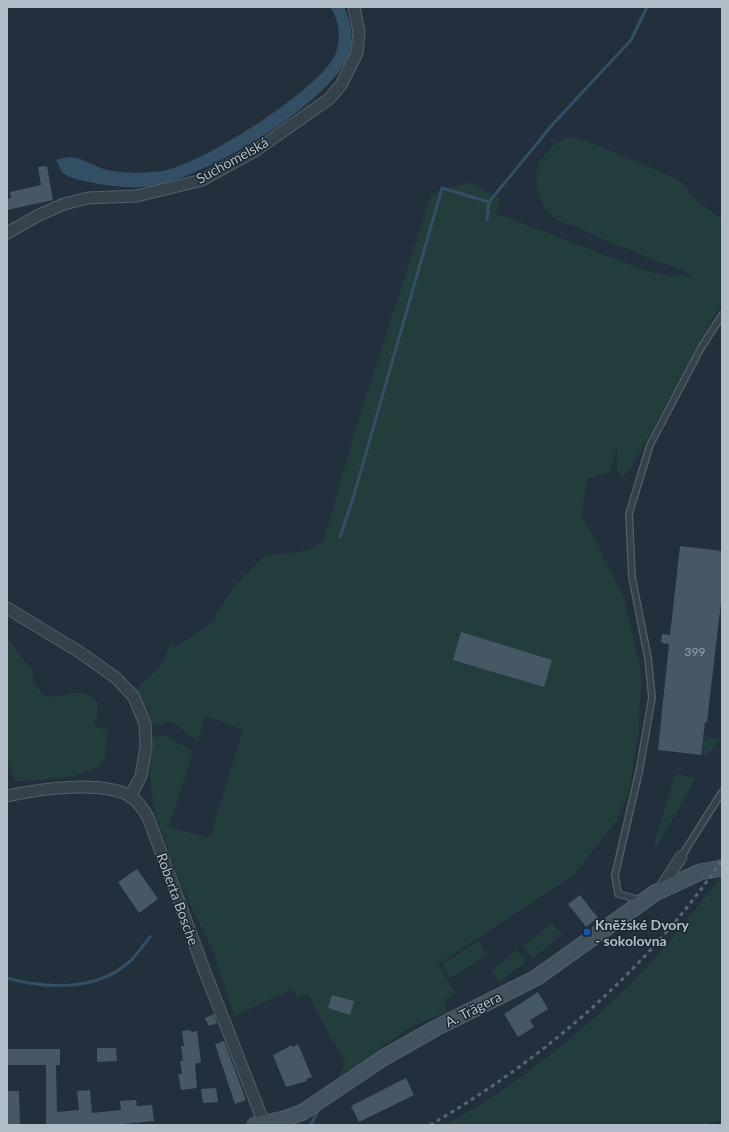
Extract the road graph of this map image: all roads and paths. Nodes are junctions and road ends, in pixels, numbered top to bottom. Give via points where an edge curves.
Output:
1 (354, 7) edge
2 (7, 233) edge
3 (722, 315) edge
4 (7, 608) edge
5 (722, 792) edge
6 (7, 796) edge
7 (130, 797) junction
8 (681, 857) joint
9 (722, 868) edge
10 (660, 890) junction
11 (644, 901) junction
12 (260, 1124) edge

1 - 2 street, Suchomelská via 359,32 357,54 341,85 328,99 255,151 202,180 137,196 88,198 64,204
3 - 11 lane via 701,348 650,445 629,514 632,578 648,658 652,698 640,772 615,875 618,894
4 - 7 street via 81,653 116,678 134,697 145,724 146,746 141,776
5 - 8 lane
6 - 7 street, Roberta Bosche via 42,789 68,788 108,789
7 - 12 street, Roberta Bosche via 141,805 148,817
8 - 10 street
9 - 10 street, A. Trägera via 700,872
10 - 11 street, A. Trägera
11 - 12 street, A. Trägera via 536,978 436,1028 383,1058 303,1112

